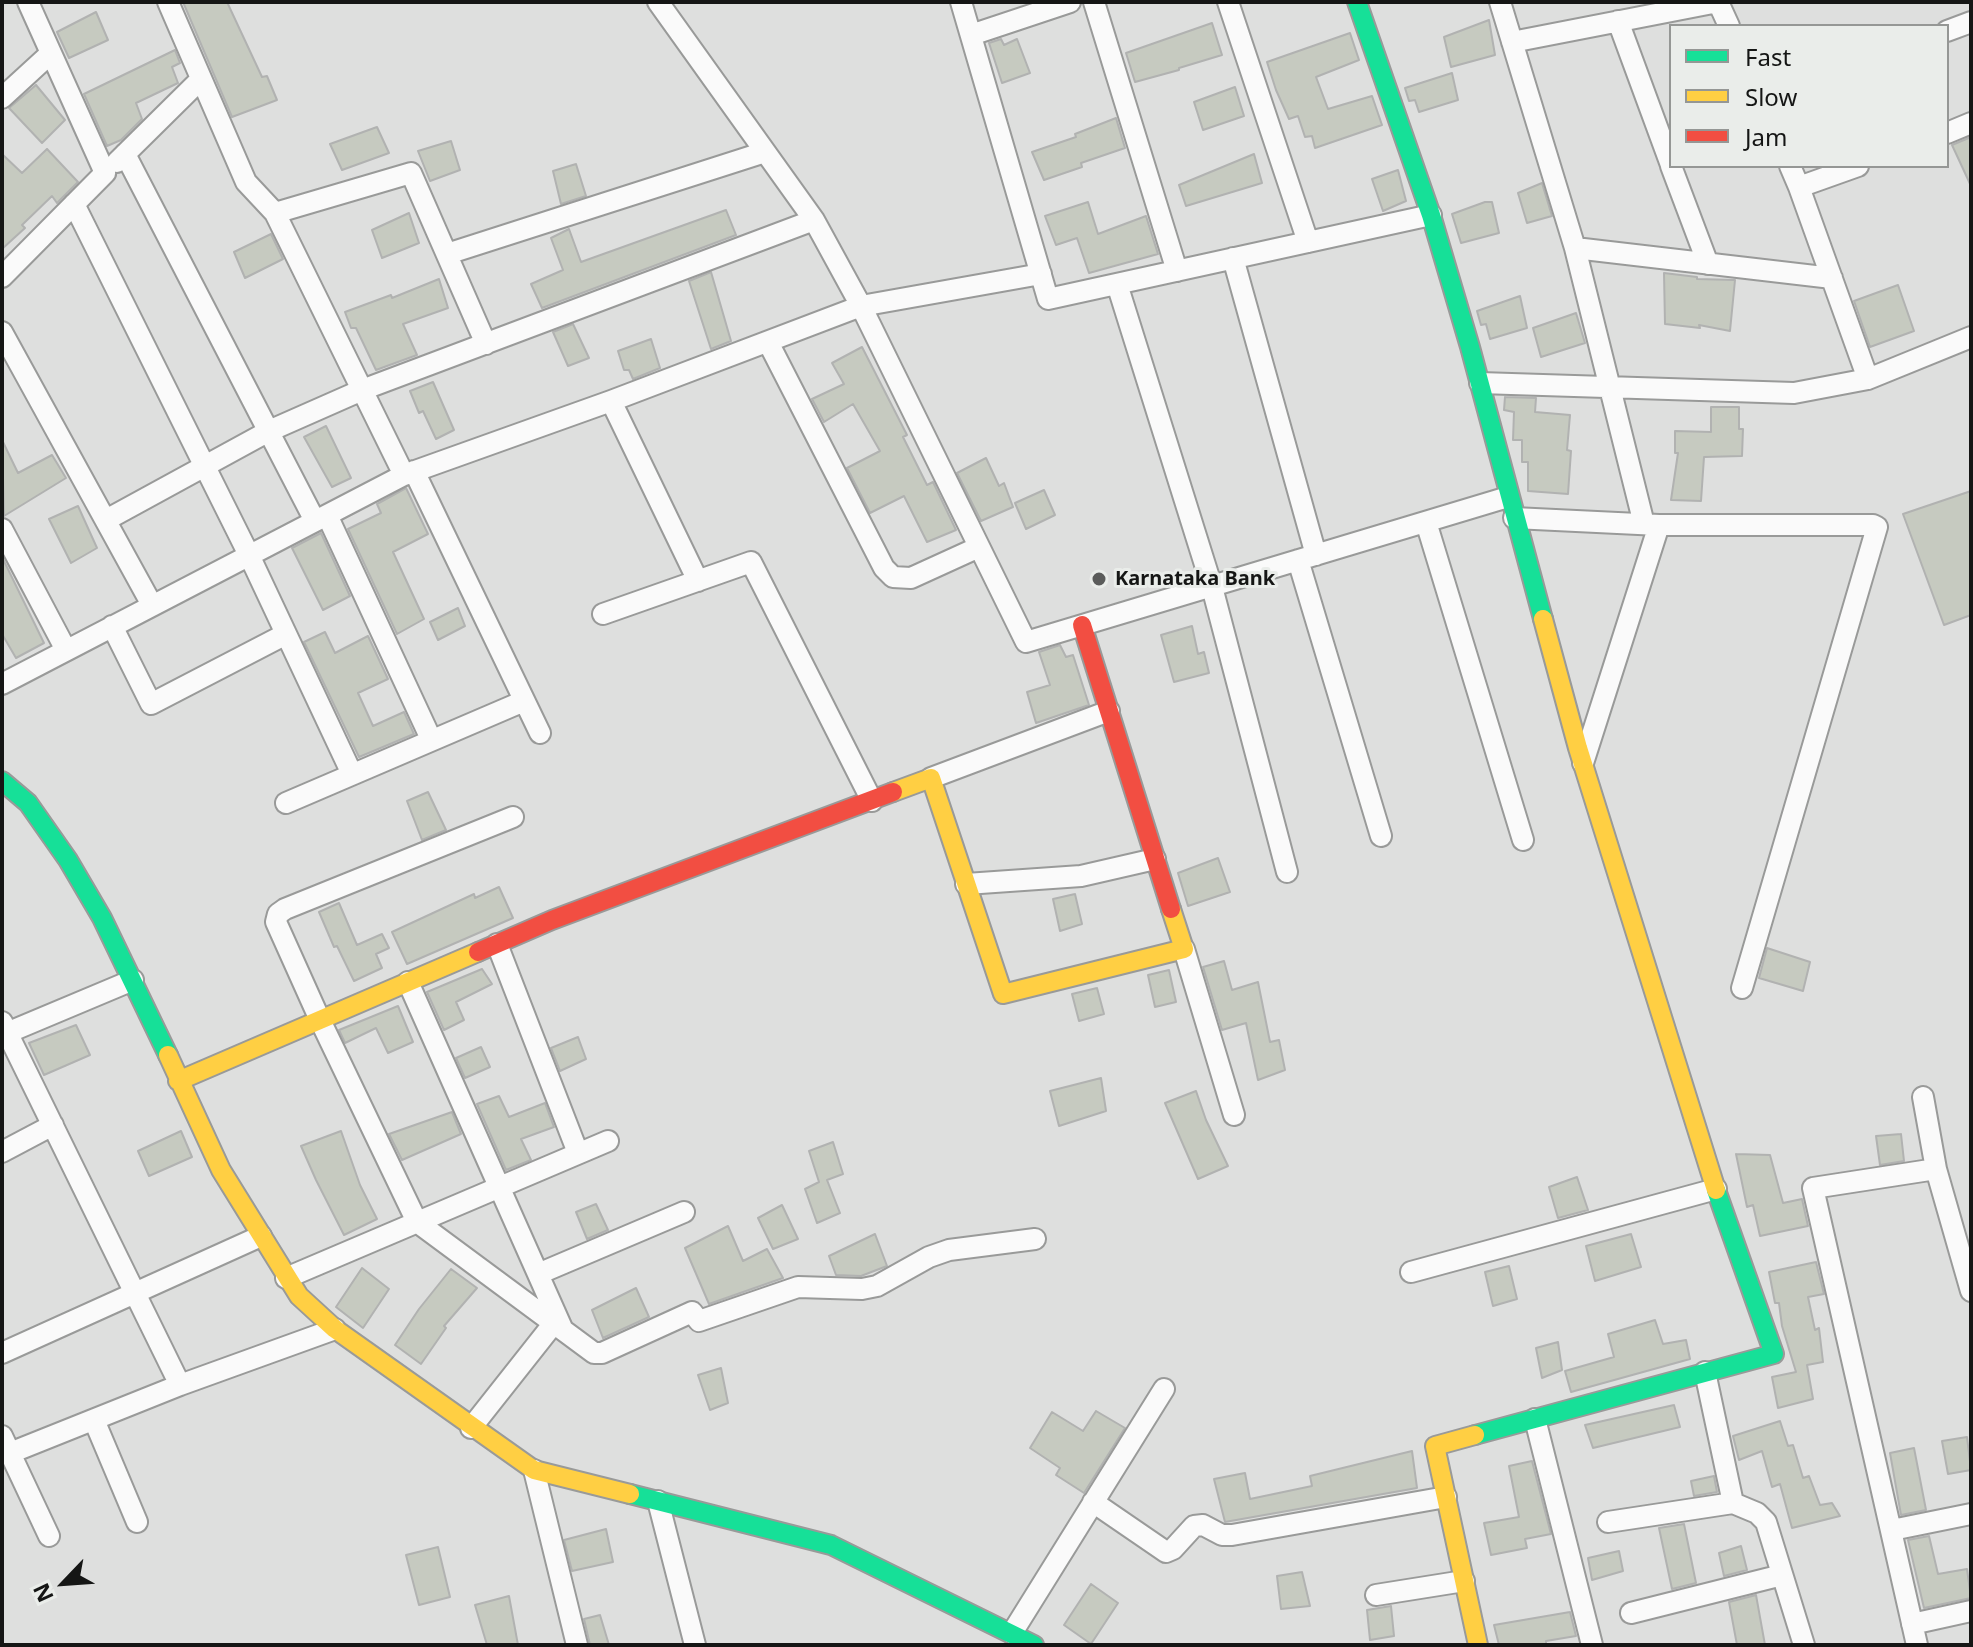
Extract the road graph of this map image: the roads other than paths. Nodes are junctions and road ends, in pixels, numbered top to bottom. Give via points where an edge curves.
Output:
1 (28, 2) edge
2 (168, 2) edge
3 (658, 2) edge
4 (961, 2) edge
5 (1070, 2) edge
6 (1094, 2) edge
7 (1228, 2) edge
8 (1357, 2) edge
9 (1500, 2) edge
10 (1718, 2) edge
11 (1618, 21) junction
12 (1971, 22) edge
13 (1728, 24) edge
14 (1949, 30) edge
15 (971, 35) junction
16 (1512, 42) junction
17 (51, 53) junction
18 (200, 80) junction
19 (2, 98) edge
20 (1971, 123) edge
21 (1949, 132) edge
22 (765, 152) junction
23 (125, 154) junction
24 (1669, 160) edge
25 (1672, 168) edge
26 (1791, 168) edge
27 (1852, 168) edge
28 (105, 173) junction
29 (1799, 187) junction
30 (74, 204) junction
31 (275, 213) junction
32 (1431, 215) junction
33 (814, 220) junction
34 (1308, 242) junction
35 (1575, 248) junction
36 (447, 254) junction
37 (1233, 258) junction
38 (1708, 264) junction
39 (1177, 271) junction
40 (1041, 274) junction
41 (2, 277) edge
42 (1832, 278) junction
43 (1117, 284) junction
44 (861, 306) junction
45 (2, 332) edge
46 (1971, 337) edge
47 (768, 342) junction
48 (486, 344) junction
49 (1868, 379) junction
50 (1480, 383) junction
51 (1610, 386) junction
52 (362, 390) junction
53 (611, 401) junction
54 (269, 431) junction
55 (204, 465) junction
56 (409, 473) junction
57 (1508, 497) junction
58 (321, 518) junction
59 (1514, 518) junction
60 (106, 520) junction
61 (1426, 522) junction
62 (1652, 525) junction
63 (2, 529) edge
64 (979, 547) junction
65 (249, 555) junction
66 (1307, 558) junction
67 (698, 581) junction
68 (1212, 587) junction
69 (152, 605) junction
70 (603, 614) dead end
71 (1082, 625) junction
72 (112, 626) junction
73 (286, 634) junction
74 (66, 650) junction
75 (3, 681) edge
76 (524, 701) junction
77 (1109, 711) junction
78 (540, 733) dead end
79 (431, 739) junction
80 (1583, 763) junction
81 (352, 774) junction
82 (931, 778) junction
83 (2, 781) edge
84 (872, 801) junction
85 (286, 803) dead end
86 (513, 817) dead end
87 (1381, 836) dead end
88 (1523, 840) dead end
89 (1155, 859) junction
90 (1287, 872) dead end
91 (966, 884) junction
92 (497, 944) junction
93 (1184, 949) junction
94 (133, 980) junction
95 (408, 982) junction
96 (1742, 988) dead end
97 (320, 1020) junction
98 (4, 1030) edge
99 (178, 1081) junction
100 (1923, 1097) dead end
101 (1234, 1115) dead end
102 (53, 1125) junction
103 (608, 1141) dead end
104 (2, 1152) edge
105 (578, 1153) junction
106 (1936, 1169) junction
107 (499, 1188) junction
108 (1716, 1189) junction
109 (684, 1212) dead end
110 (417, 1222) junction
111 (261, 1236) junction
112 (1035, 1239) dead end
113 (1411, 1272) dead end
114 (538, 1274) junction
115 (286, 1278) junction
116 (1971, 1291) edge
117 (136, 1294) junction
118 (558, 1326) junction
119 (335, 1329) junction
120 (2, 1353) edge
121 (1705, 1372) junction
122 (180, 1385) junction
123 (1164, 1389) dead end
124 (1535, 1419) junction
125 (94, 1420) junction
126 (478, 1432) junction
127 (6, 1444) edge
128 (528, 1466) junction
129 (1446, 1497) junction
130 (658, 1501) junction
131 (1093, 1502) junction
132 (1733, 1503) junction
133 (1971, 1514) edge
134 (137, 1522) dead end
135 (1608, 1522) dead end
136 (1892, 1530) junction
137 (49, 1536) dead end
138 (1782, 1575) junction
139 (1464, 1581) junction
140 (1376, 1595) dead end
141 (1971, 1611) edge
142 (1631, 1613) dead end
143 (991, 1622) joint
144 (1912, 1624) junction
145 (1004, 1639) edge
146 (577, 1645) edge
147 (695, 1645) edge
148 (1034, 1645) edge
149 (1478, 1645) edge
150 (1592, 1645) edge
151 (1804, 1645) edge
152 (1917, 1645) edge

1 - 17 street
2 - 18 street
3 - 22 street
4 - 15 street
5 - 15 street
6 - 39 street
7 - 34 street
8 - 32 street
9 - 16 street
10 - 11 street
10 - 13 street
11 - 16 street
11 - 24 street
12 - 14 street
15 - 40 street
16 - 35 street
17 - 19 street
17 - 28 street
18 - 23 street
18 - 31 street via 246,182
20 - 21 street
22 - 33 street
22 - 36 street
23 - 28 street
23 - 54 street
25 - 38 street
26 - 29 street
27 - 29 street
28 - 30 street
29 - 42 street
30 - 41 street
30 - 55 street
31 - 36 street via 411,173
31 - 52 street
32 - 34 street
32 - 50 street
33 - 44 street
33 - 48 street
34 - 37 street
35 - 38 street
35 - 51 street
36 - 48 street
37 - 39 street
37 - 66 street
38 - 42 street
39 - 43 street
40 - 43 street via 1048,299
40 - 44 street
42 - 49 street
43 - 68 street
44 - 47 street
44 - 64 street
45 - 60 street
46 - 49 street
47 - 53 street
47 - 64 street via 893,577 911,578
48 - 52 street
49 - 51 street via 1777,395
50 - 51 street
50 - 57 street
51 - 62 street
52 - 54 street
52 - 56 street
53 - 56 street
53 - 67 street
54 - 55 street
54 - 58 street
55 - 60 street
55 - 65 street
56 - 58 street
56 - 76 street
57 - 59 street
57 - 61 street
58 - 65 street
58 - 79 street
59 - 62 street
59 - 80 street
60 - 69 street
61 - 66 street
61 - 88 street
62 - 80 street
62 - 96 street via 1877,527
63 - 74 street
64 - 71 street via 1026,642
65 - 69 street
65 - 73 street
66 - 68 street
66 - 87 street
67 - 70 street
67 - 84 street via 751,562
68 - 71 street
68 - 90 street
69 - 72 street
71 - 77 street
72 - 73 street via 151,704
72 - 74 street
73 - 81 street
74 - 75 street
76 - 78 street
76 - 79 street
77 - 82 street
77 - 89 street
79 - 81 street
80 - 108 street
81 - 85 street
82 - 84 street
82 - 91 street
83 - 94 street via 28,803 68,860
84 - 92 street
86 - 97 street via 278,914 276,922
89 - 91 street via 1081,876
89 - 93 street
91 - 93 street via 1003,994
92 - 95 street
92 - 105 street
93 - 101 street
94 - 98 street
94 - 99 street
95 - 97 street
95 - 107 street
97 - 99 street
97 - 110 street
98 - 102 street
99 - 111 street via 221,1170
100 - 106 street
102 - 104 street
102 - 117 street
103 - 105 street
105 - 107 street
106 - 116 street
106 - 136 street via 1813,1188
107 - 110 street
107 - 114 street
108 - 113 street
108 - 121 street via 1774,1354
109 - 114 street
110 - 115 street
110 - 118 street
111 - 115 street
111 - 117 street
112 - 118 street via 949,1250 877,1286 798,1287 699,1321 692,1312 602,1353 587,1349
114 - 118 street
115 - 119 street
117 - 120 street
117 - 122 street
118 - 126 street
119 - 122 street
119 - 126 street
121 - 124 street
121 - 132 street
122 - 125 street
123 - 131 street
124 - 129 street via 1435,1446
124 - 150 street
125 - 127 street
125 - 134 street
126 - 128 street
127 - 137 street
128 - 130 street
128 - 146 street
129 - 131 street via 1232,1535 1194,1526 1166,1552
129 - 139 street
130 - 143 street via 831,1545
130 - 147 street
131 - 145 street
132 - 135 street
132 - 138 street via 1766,1522
133 - 136 street
136 - 144 street
138 - 142 street
138 - 151 street
139 - 140 street
139 - 149 street
141 - 144 street
143 - 145 street
144 - 152 street
145 - 148 street

